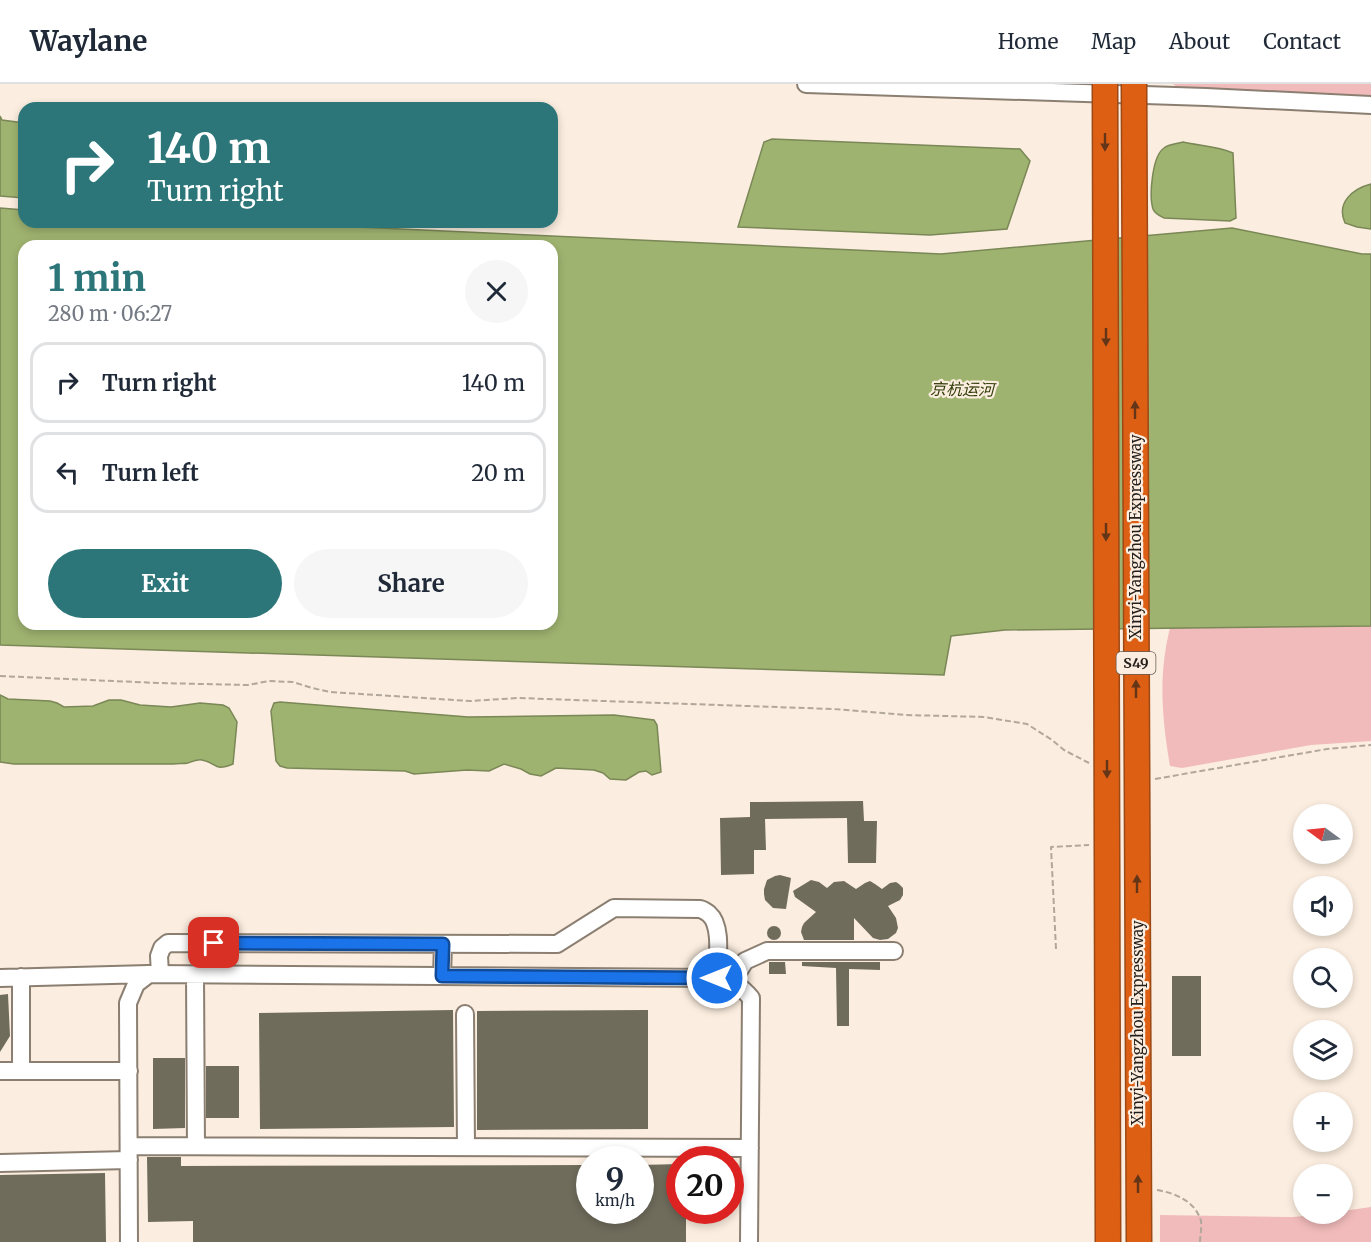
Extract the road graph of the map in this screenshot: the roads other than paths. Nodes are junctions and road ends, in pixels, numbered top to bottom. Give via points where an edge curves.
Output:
1 (806, 84) edge
2 (1105, 84) edge
3 (1134, 84) edge
4 (1189, 84) edge
5 (1206, 97) junction
6 (1371, 105) edge
7 (443, 944) junction
8 (894, 951) dead end
9 (154, 974) junction
10 (195, 975) junction
11 (442, 976) junction
12 (21, 977) junction
13 (0, 978) edge
14 (724, 980) junction
15 (465, 1014) dead end
16 (0, 1071) edge
17 (21, 1071) junction
18 (129, 1071) junction
19 (196, 1146) junction
20 (466, 1147) junction
21 (750, 1148) junction
22 (129, 1153) junction
23 (0, 1163) edge
24 (129, 1242) edge
25 (749, 1242) edge
26 (1108, 1242) edge
27 (1139, 1242) edge

1 - 5 street
2 -> 26 highway, Xinyi-Yangzhou Expressway / S49, bridge
27 -> 3 highway, Xinyi-Yangzhou Expressway / S49, bridge
4 - 5 street
5 - 6 street
7 - 9 street via 168,943 162,948
7 - 11 street
7 - 14 street via 557,944 614,909 700,909 715,922
8 - 14 street via 767,951 745,961
9 - 10 street
9 - 12 street
9 - 18 street via 136,984 128,1004
10 - 11 street
10 - 19 street
11 - 14 street
12 - 13 street
12 - 17 street
14 - 21 street via 742,987 751,998
15 - 20 street
16 - 17 street
17 - 18 street
18 - 22 street
19 - 20 street
19 - 22 street
20 - 21 street
21 - 25 street
22 - 23 street
22 - 24 street

